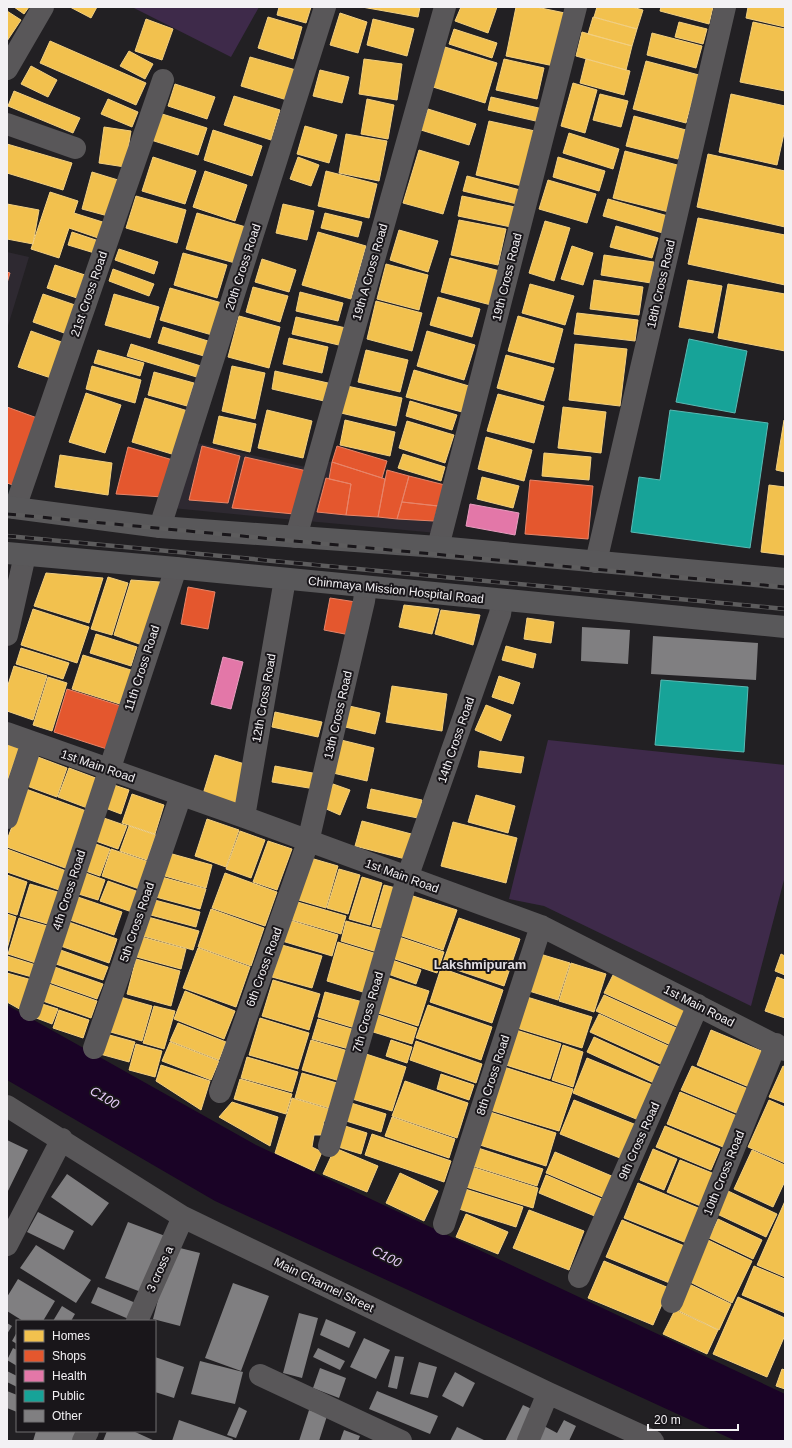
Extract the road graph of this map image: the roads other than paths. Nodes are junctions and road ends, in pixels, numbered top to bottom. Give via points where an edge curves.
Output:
1 (43, 7) edge
2 (325, 7) edge
3 (444, 7) edge
4 (576, 7) edge
5 (725, 7) edge
6 (7, 69) edge
7 (163, 80) dead end
8 (7, 124) edge
9 (75, 148) dead end
10 (11, 508) edge
11 (160, 527) junction
12 (296, 537) junction
13 (438, 547) junction
14 (16, 554) edge
15 (596, 562) junction
16 (176, 568) junction
17 (285, 579) junction
18 (785, 580) edge
19 (366, 588) junction
20 (502, 601) junction
21 (785, 628) edge
22 (7, 635) edge
23 (7, 733) edge
24 (32, 742) junction
25 (109, 769) junction
26 (181, 795) junction
27 (244, 817) junction
28 (7, 818) edge
29 (308, 842) junction
30 (407, 878) junction
31 (541, 926) junction
32 (698, 1005) junction
33 (30, 1010) dead end
34 (781, 1047) edge
35 (94, 1048) dead end
36 (220, 1092) dead end
37 (7, 1106) edge
38 (62, 1139) junction
39 (329, 1146) dead end
40 (183, 1216) junction
41 (444, 1224) dead end
42 (7, 1246) edge
43 (578, 1277) dead end
44 (672, 1302) dead end
45 (137, 1320) edge
46 (260, 1375) dead end
47 (548, 1393) junction
48 (88, 1432) edge
49 (83, 1441) edge
50 (401, 1441) edge
51 (528, 1441) edge
52 (653, 1441) edge

1 - 6 street
2 - 11 street, 20th Cross Road
3 - 12 street, 19th A Cross Road
4 - 13 street, 19th Cross Road
5 - 15 street, 18th Cross Road
7 - 10 street, 21st Cross Road
8 - 9 street
10 - 11 main road
11 - 12 main road
12 - 13 main road
13 - 15 main road
14 - 16 main road, Chinmaya Mission Hospital Road
14 - 22 street
15 - 18 main road
16 - 17 main road, Chinmaya Mission Hospital Road
16 - 25 street, 11th Cross Road
17 - 19 main road, Chinmaya Mission Hospital Road
17 - 27 street, 12th Cross Road
19 - 20 main road, Chinmaya Mission Hospital Road
19 - 29 street, 13th Cross Road
20 - 21 main road, Chinmaya Mission Hospital Road
20 - 30 street, 14th Cross Road via 500,614
23 - 24 street, 1st Main Road
24 - 25 street, 1st Main Road
24 - 28 street
25 - 26 street, 1st Main Road
25 - 33 street, 4th Cross Road
26 - 27 street, 1st Main Road
26 - 35 street, 5th Cross Road
27 - 29 street, 1st Main Road
29 - 30 street, 1st Main Road
29 - 36 street, 6th Cross Road
30 - 31 street, 1st Main Road
30 - 39 street, 7th Cross Road
31 - 32 street, 1st Main Road
31 - 41 street, 8th Cross Road
32 - 34 street, 1st Main Road
32 - 43 street, 9th Cross Road
34 - 44 street, 10th Cross Road
37 - 38 street, Main Channel Street
38 - 40 street, Main Channel Street
38 - 42 street
40 - 45 street, 3 cross a
40 - 47 street, Main Channel Street
46 - 50 street
47 - 51 street
47 - 52 street, Main Channel Street
48 - 49 street

